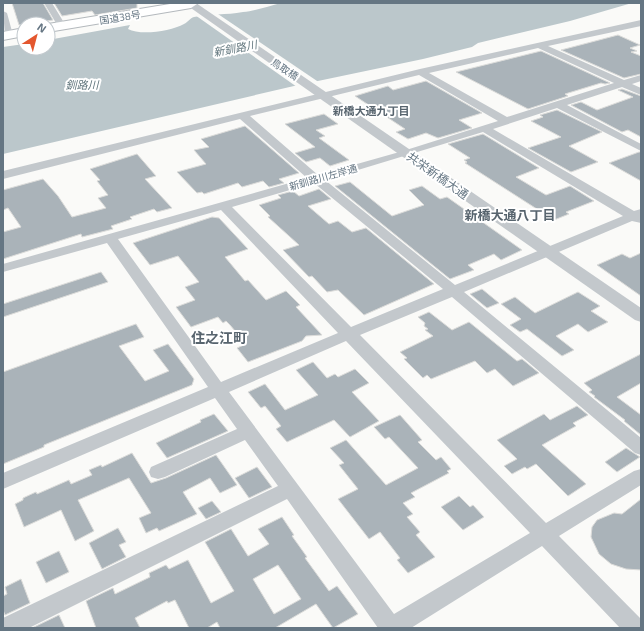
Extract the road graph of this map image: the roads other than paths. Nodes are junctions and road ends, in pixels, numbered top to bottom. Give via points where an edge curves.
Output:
1 (48, 3) edge
2 (194, 5) edge
3 (3, 13) edge
4 (641, 23) edge
5 (62, 26) junction
6 (56, 27) edge
7 (16, 33) edge
8 (6, 35) edge
9 (538, 45) junction
10 (420, 72) junction
11 (641, 78) edge
12 (623, 84) junction
13 (319, 92) junction
14 (641, 92) edge
15 (557, 104) junction
16 (243, 116) junction
17 (506, 121) junction
18 (485, 129) junction
19 (641, 148) edge
20 (407, 153) junction
21 (3, 175) edge
22 (316, 179) junction
23 (223, 205) junction
24 (638, 217) edge
25 (110, 238) junction
26 (548, 252) junction
27 (3, 268) edge
28 (453, 290) junction
29 (641, 316) edge
30 (349, 334) junction
31 (218, 390) junction
32 (249, 431) junction
33 (641, 448) edge
34 (158, 472) dead end
35 (641, 476) edge
36 (3, 481) edge
37 (291, 488) junction
38 (543, 535) junction
39 (6, 628) edge
40 (391, 628) edge
41 (635, 628) edge

1 - 5 street
2 - 5 highway, 国道38号
2 - 13 street, 鳥取橋
3 - 8 street
4 - 9 street
5 - 6 highway, 国道38号
7 - 8 highway
9 - 10 street
9 - 12 street
10 - 13 street
10 - 17 street
11 - 12 street, 新釧路川左岸通
12 - 14 street
12 - 15 street, 新釧路川左岸通
13 - 16 street
13 - 20 street, 共栄新橋大通
15 - 17 street, 新釧路川左岸通
15 - 19 street
16 - 21 street
16 - 22 street
17 - 18 street, 新釧路川左岸通
18 - 20 street, 新釧路川左岸通
18 - 24 street
20 - 22 street, 新釧路川左岸通
20 - 26 street, 共栄新橋大通
22 - 23 street, 新釧路川左岸通
22 - 28 street
23 - 25 street, 新釧路川左岸通
23 - 30 street
24 - 26 street
25 - 27 street, 新釧路川左岸通
25 - 31 street
26 - 28 street
26 - 29 street, 共栄新橋大通
28 - 30 street
28 - 33 street
30 - 31 street
30 - 38 street
31 - 32 street
31 - 36 street
32 - 34 street
32 - 37 street
35 - 38 street
37 - 39 street
37 - 40 street
38 - 40 street
38 - 41 street

